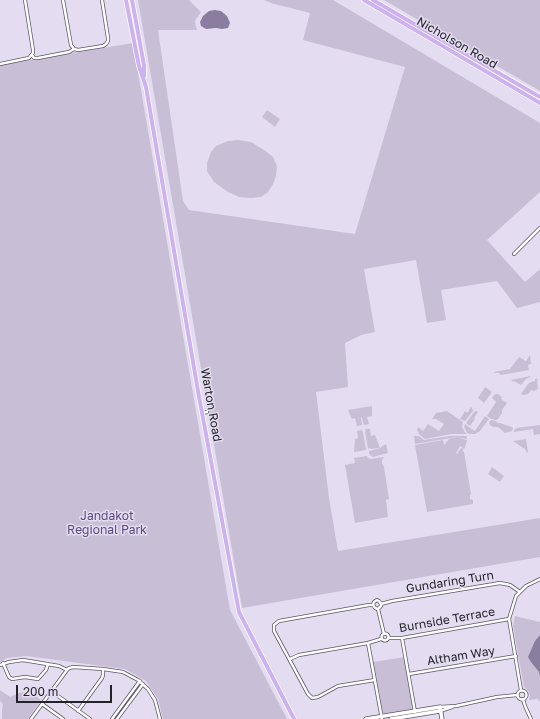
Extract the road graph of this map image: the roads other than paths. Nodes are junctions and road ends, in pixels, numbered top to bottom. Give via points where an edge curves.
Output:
1 (25, 0) edge
2 (63, 0) edge
3 (102, 0) edge
4 (126, 0) edge
5 (132, 0) edge
6 (364, 0) edge
7 (373, 0) edge
8 (74, 49) junction
9 (32, 55) junction
10 (0, 64) edge
11 (144, 82) junction
12 (540, 97) edge
13 (540, 103) edge
14 (540, 228) edge
15 (514, 254) dead end
16 (540, 579) edge
17 (520, 592) junction
18 (381, 604) junction
19 (373, 605) junction
20 (378, 608) junction
21 (509, 619) junction
22 (384, 634) junction
23 (388, 638) junction
24 (402, 638) junction
25 (381, 639) junction
26 (368, 643) junction
27 (516, 656) junction
28 (290, 659) junction
29 (2, 664) edge
30 (48, 664) junction
31 (104, 669) junction
32 (67, 670) junction
33 (409, 674) junction
34 (374, 680) junction
35 (140, 681) junction
36 (143, 684) junction
37 (521, 690) junction
38 (52, 691) junction
39 (517, 695) junction
40 (523, 699) junction
41 (42, 704) junction
42 (440, 709) junction
43 (78, 710) junction
44 (415, 713) junction
45 (398, 717) edge
46 (33, 718) edge
47 (381, 718) edge
48 (62, 719) edge
49 (90, 719) edge
50 (112, 719) edge
51 (117, 719) edge
52 (160, 719) edge
53 (294, 719) edge
54 (366, 719) edge
55 (391, 719) edge
56 (442, 719) edge
57 (531, 719) edge

1 - 9 street
2 - 8 street via 71,45
3 - 8 street via 107,43 103,46
4 - 11 main road, Warton Road
5 - 11 main road, Warton Road via 144,65
6 - 13 main road, Nicholson Road
7 - 12 main road, Nicholson Road
8 - 9 street via 38,58
9 - 10 street
11 - 53 main road, Warton Road via 239,612
14 - 15 street
16 - 17 street
17 - 18 street, Gundaring Turn via 510,585 500,583
17 - 21 street via 516,596
18 - 19 street, Gundaring Turn via 376,600
18 - 20 street
19 - 20 street
19 - 28 street, Gundaring Turn via 278,621 274,625 274,631
20 - 22 street
21 - 24 street, Burnside Terrace
21 - 27 street
22 - 23 street, Burnside Terrace
22 - 25 street, Burnside Terrace
23 - 24 street, Burnside Terrace
23 - 25 street, Burnside Terrace via 385,641
24 - 33 street
25 - 26 street, Burnside Terrace
26 - 28 street, Burnside Terrace via 299,655
26 - 34 street
27 - 33 street, Altham Way
27 - 37 street
28 - 34 street, Gundaring Turn via 312,698 338,686
29 - 30 street via 23,660
29 - 30 street via 12,679 38,679
30 - 32 street
31 - 32 street via 74,667
31 - 35 street via 123,672
31 - 43 street via 102,678
32 - 38 street
33 - 44 street
34 - 47 street
35 - 36 street
35 - 50 street
36 - 51 street
36 - 52 street via 153,696
37 - 39 street
37 - 40 street via 526,693
38 - 41 street
38 - 43 street
39 - 40 street
39 - 42 street
40 - 57 street
41 - 46 street
41 - 48 street
42 - 44 street
42 - 56 street
43 - 49 street
44 - 45 street
45 - 47 street
45 - 55 street
47 - 54 street

